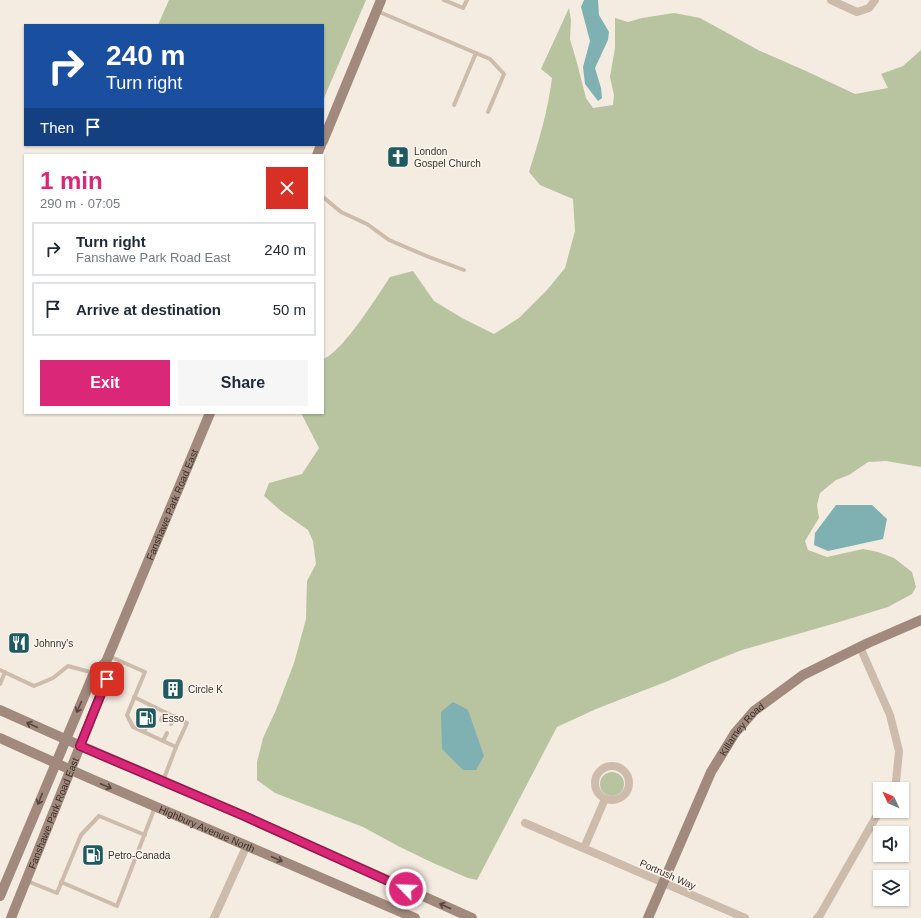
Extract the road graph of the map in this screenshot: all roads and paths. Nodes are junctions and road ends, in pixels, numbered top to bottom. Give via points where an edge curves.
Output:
1 (382, 0) edge
2 (444, 0) edge
3 (467, 0) edge
4 (831, 0) edge
5 (875, 0) edge
6 (377, 11) junction
7 (476, 53) junction
8 (454, 105) dead end
9 (488, 112) dead end
10 (324, 139) edge
11 (324, 198) edge
12 (464, 270) dead end
13 (210, 414) edge
14 (921, 620) edge
15 (860, 647) junction
16 (107, 659) junction
17 (0, 670) edge
18 (5, 672) junction
19 (94, 673) junction
20 (0, 684) edge
21 (134, 697) junction
22 (155, 707) junction
23 (0, 710) edge
24 (165, 712) junction
25 (151, 716) dead end
26 (175, 716) junction
27 (161, 720) dead end
28 (148, 724) dead end
29 (171, 724) dead end
30 (144, 732) junction
31 (167, 733) dead end
32 (0, 738) edge
33 (65, 740) junction
34 (163, 741) junction
35 (80, 746) junction
36 (176, 747) junction
37 (55, 763) junction
38 (71, 770) junction
39 (163, 782) junction
40 (896, 782) edge
41 (605, 799) junction
42 (155, 807) junction
43 (875, 818) edge
44 (525, 823) dead end
45 (145, 835) junction
46 (247, 846) junction
47 (584, 848) junction
48 (27, 881) junction
49 (61, 882) junction
50 (663, 883) junction
51 (0, 896) edge
52 (11, 918) edge
53 (214, 918) edge
54 (415, 918) edge
55 (472, 918) edge
56 (648, 918) edge
57 (745, 918) edge
58 (817, 918) edge

1 - 6 main road
2 - 3 lane via 463,8
4 - 5 street via 857,12 869,8
6 - 7 lane
6 - 10 main road
7 - 8 lane
7 - 9 lane via 490,59 504,74
11 - 12 lane via 341,212 367,224 389,240
13 - 16 main road, Fanshawe Park Road East
14 - 15 main road, Killarney Road
15 - 40 street via 890,715 899,751
15 - 50 main road, Killarney Road via 803,675 754,711 735,733 711,772
16 - 19 main road, Fanshawe Park Road East
16 - 21 lane via 145,672
16 - 35 main road, Fanshawe Park Road East via 107,679
17 - 18 lane
18 - 19 lane via 34,686 54,678 68,666
18 - 20 lane
19 -> 33 main road, Fanshawe Park Road East
21 - 22 lane
21 - 30 lane via 127,715 133,727
22 - 24 lane
22 - 25 lane
33 -> 23 main road
24 - 26 lane
24 - 27 lane
26 - 29 lane
26 - 36 lane via 188,723
28 - 30 lane
30 - 34 lane
31 - 34 lane
32 - 37 main road, Highbury Avenue North
33 - 35 main road
33 - 37 main road, Fanshawe Park Road East
34 - 36 lane
35 - 38 main road, Fanshawe Park Road East
35 - 39 main road
36 - 39 lane
37 - 38 main road, Highbury Avenue North
37 -> 51 main road, Fanshawe Park Road East
38 -> 42 main road, Highbury Avenue North
38 - 48 main road, Fanshawe Park Road East
55 -> 39 main road
41 - 41 street via 616,800 626,794 628,778 621,769 605,767 597,775 595,786 597,792
41 - 47 street
42 - 45 lane
42 - 46 main road, Highbury Avenue North
43 - 58 street
44 - 47 street, Portrush Way
45 - 49 lane via 99,816 81,835
45 - 49 lane via 117,906
46 - 53 street
46 -> 54 main road, Highbury Avenue North
47 - 50 street, Portrush Way
48 - 49 lane via 57,893
48 - 52 main road, Fanshawe Park Road East
50 - 56 main road, Killarney Road
50 - 57 street, Portrush Way

